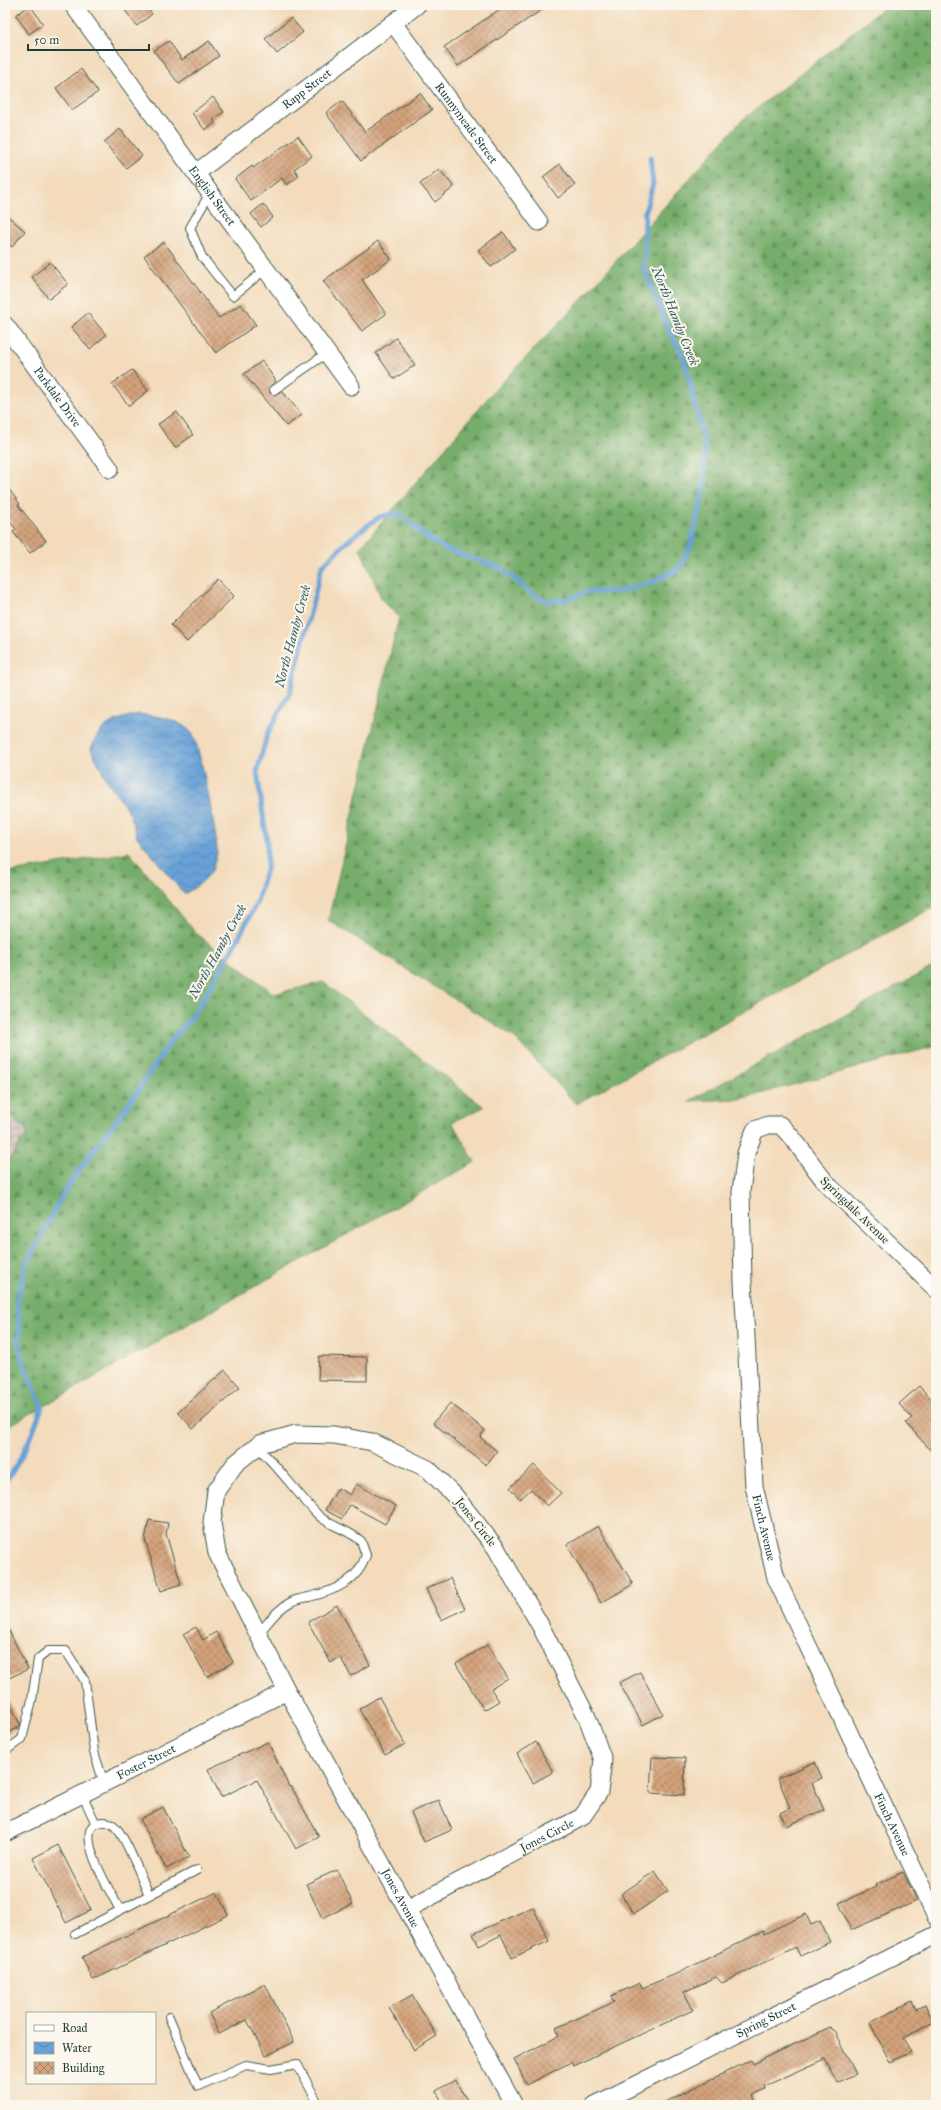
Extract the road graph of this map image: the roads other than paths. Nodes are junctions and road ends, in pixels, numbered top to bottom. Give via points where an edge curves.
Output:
1 (74, 5) edge
2 (417, 5) edge
3 (393, 24) junction
4 (196, 173) junction
5 (210, 193) junction
6 (539, 222) dead end
7 (266, 269) junction
8 (5, 325) edge
9 (327, 353) junction
10 (351, 386) dead end
11 (274, 390) dead end
12 (110, 470) dead end
13 (780, 1125) joint
14 (936, 1289) edge
15 (256, 1447) junction
16 (258, 1634) junction
17 (287, 1691) junction
18 (5, 1751) edge
19 (104, 1783) junction
20 (82, 1794) junction
21 (96, 1824) junction
22 (5, 1833) edge
23 (197, 1870) dead end
24 (149, 1895) junction
25 (407, 1909) junction
26 (120, 1910) junction
27 (936, 1917) edge
28 (75, 1934) dead end
29 (936, 1935) edge
30 (169, 2017) dead end
31 (319, 2105) edge
32 (514, 2105) edge
33 (595, 2105) edge

1 - 4 street, English Street
2 - 3 street, Rapp Street
3 - 4 street, Rapp Street
3 - 6 street, Runnymeade Street
4 - 5 street, English Street
5 - 7 street, English Street
5 - 7 lane via 190,228 202,257 233,296
7 - 9 street, English Street
8 - 12 street, Parkdale Drive
9 - 10 street, English Street
9 - 11 lane
13 - 14 street, Springdale Avenue via 790,1134 831,1188
13 - 27 street, Finch Avenue via 768,1125 755,1130 746,1153 741,1192 754,1486 776,1578
15 - 16 street, Jones Circle via 235,1464 216,1491 212,1522 217,1554
15 - 16 lane via 320,1516 332,1526 361,1541 366,1555 361,1568 347,1583 333,1590 293,1600 278,1611
15 - 25 street, Jones Circle via 296,1434 334,1435 372,1442 428,1469 454,1495 496,1548 540,1625 587,1717 603,1760 599,1792 582,1817
16 - 17 street, Jones Circle
17 - 19 street, Foster Street
17 - 25 street, Jones Avenue
18 - 19 lane via 22,1739 32,1700 38,1659 48,1651 66,1651 85,1681 94,1752
19 - 20 street, Foster Street
20 - 21 lane
20 - 22 street, Foster Street
21 - 24 lane via 108,1823 118,1830
21 - 26 lane via 89,1832 89,1843 93,1857
23 - 24 lane
24 - 26 lane
25 - 32 street, Jones Avenue
26 - 28 lane
29 - 33 street, Spring Street
30 - 31 lane via 198,2086 246,2065 271,2069 297,2064

